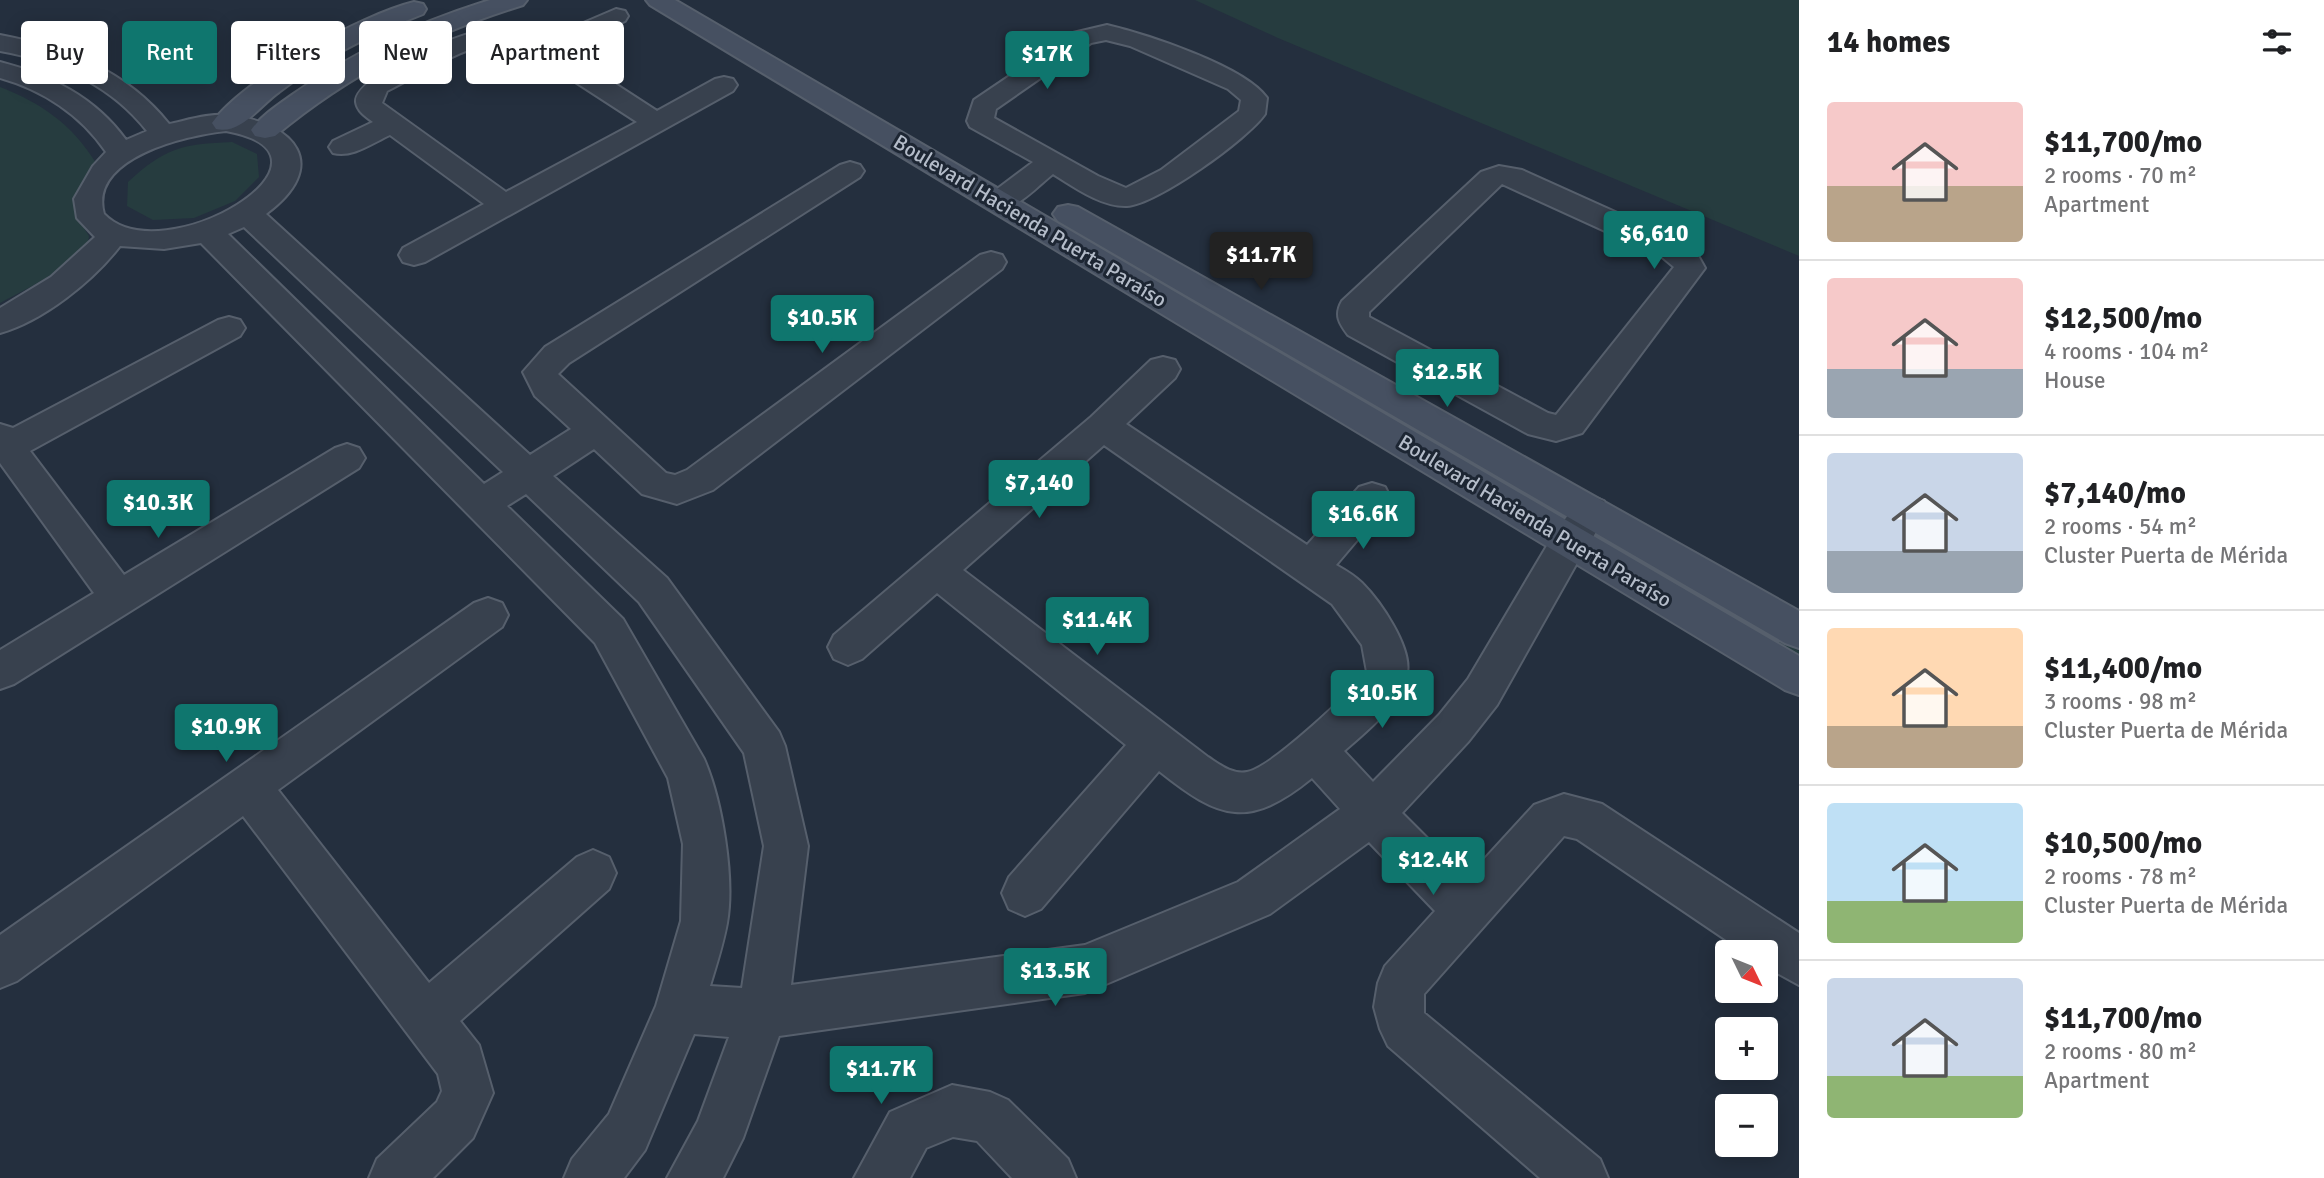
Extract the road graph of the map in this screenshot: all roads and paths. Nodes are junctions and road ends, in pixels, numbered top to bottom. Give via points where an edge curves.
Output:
1 (443, 0) edge
2 (515, 0) edge
3 (657, 0) edge
4 (697, 0) edge
5 (616, 16) dead end
6 (452, 21) edge
7 (605, 21) edge
8 (0, 43) edge
9 (359, 63) edge
10 (0, 69) edge
11 (380, 84) edge
12 (598, 84) edge
13 (724, 85) dead end
14 (657, 122) junction
15 (226, 123) junction
16 (392, 123) junction
17 (265, 130) junction
18 (163, 134) junction
19 (344, 147) dead end
20 (121, 155) junction
21 (1052, 161) junction
22 (850, 171) dead end
23 (1009, 194) junction
24 (505, 205) junction
25 (247, 213) junction
26 (208, 232) junction
27 (113, 234) junction
28 (414, 256) dead end
29 (991, 262) dead end
30 (0, 322) edge
31 (229, 328) dead end
32 (1163, 369) dead end
33 (1443, 373) junction
34 (1411, 407) junction
35 (1103, 426) junction
36 (595, 431) junction
37 (4, 442) edge
38 (347, 458) dead end
39 (528, 474) junction
40 (1372, 497) dead end
41 (480, 505) junction
42 (1580, 526) junction
43 (1311, 567) junction
44 (937, 571) junction
45 (119, 598) junction
46 (488, 615) dead end
47 (1799, 631) edge
48 (848, 647) dead end
49 (0, 671) edge
50 (1799, 677) edge
51 (1156, 743) junction
52 (1315, 750) junction
53 (249, 788) junction
54 (1372, 813) junction
55 (593, 873) dead end
56 (1025, 893) dead end
57 (1466, 911) junction
58 (1799, 961) edge
59 (0, 964) edge
60 (680, 1009) junction
61 (761, 1014) junction
62 (427, 1017) junction
63 (396, 1178) edge
64 (591, 1178) edge
65 (694, 1178) edge
66 (881, 1178) edge
67 (1049, 1178) edge
68 (1581, 1178) edge

1 - 15 street via 390,18 324,49 267,87
2 - 6 street
3 - 23 street, Boulevard Hacienda Puerta Paraíso
4 - 23 street, Boulevard Hacienda Puerta Paraíso
5 - 7 street
8 - 18 street via 46,52 93,71 134,99
9 - 17 street via 327,80
10 - 20 street via 36,81 74,102 109,134
11 - 16 street via 369,103
12 - 14 street
13 - 14 street
14 - 24 street
15 - 17 street
15 - 18 street
16 - 19 street
16 - 24 street
17 - 25 street via 280,140 288,154 287,170 278,187
18 - 20 street
20 - 27 street via 89,192 91,217
21 - 21 street via 980,121 983,106 1082,38 1107,32 1139,41 1237,83 1254,98 1252,114 1156,187 1128,197
21 - 23 street
22 - 36 street via 557,355 540,372 547,387
23 - 34 street, Boulevard Hacienda Puerta Paraíso
23 - 42 street, Boulevard Hacienda Puerta Paraíso
24 - 28 street
25 - 26 street
25 - 39 street
26 - 27 street via 154,240
26 - 41 street
27 - 30 street via 76,275
29 - 36 street via 700,480 677,490 655,484
31 - 37 street
32 - 35 street
33 - 33 street via 1359,327 1353,309 1491,178 1512,176 1673,250 1690,268 1570,424 1556,428 1541,425
33 - 34 street
34 - 42 street, Boulevard Hacienda Puerta Paraíso
35 - 43 street
35 - 44 street
36 - 39 street
37 - 45 street
38 - 45 street
39 - 41 street
39 - 61 street via 653,590 764,746 786,846
40 - 43 street
41 - 60 street via 609,631 689,773 705,844 704,921
42 - 47 street, Boulevard Hacienda Puerta Paraíso
42 - 50 street, Boulevard Hacienda Puerta Paraíso
42 - 54 street via 1495,674 1462,720
43 - 52 street via 1360,606 1385,654 1388,671 1383,686
44 - 48 street
44 - 51 street
45 - 49 street
46 - 53 street
51 - 52 street via 1225,790 1244,794 1260,789
51 - 56 street
52 - 54 street
53 - 59 street
53 - 62 street
54 - 57 street
54 - 61 street via 1254,898 1085,969
55 - 62 street
57 - 58 street via 1550,820 1564,815 1586,819
57 - 68 street via 1402,983 1398,1007 1405,1029
60 - 61 street
60 - 64 street via 627,1132
61 - 65 street via 716,1138
62 - 63 street via 461,1063 468,1093 455,1120
66 - 67 street via 908,1130 952,1111 990,1118

